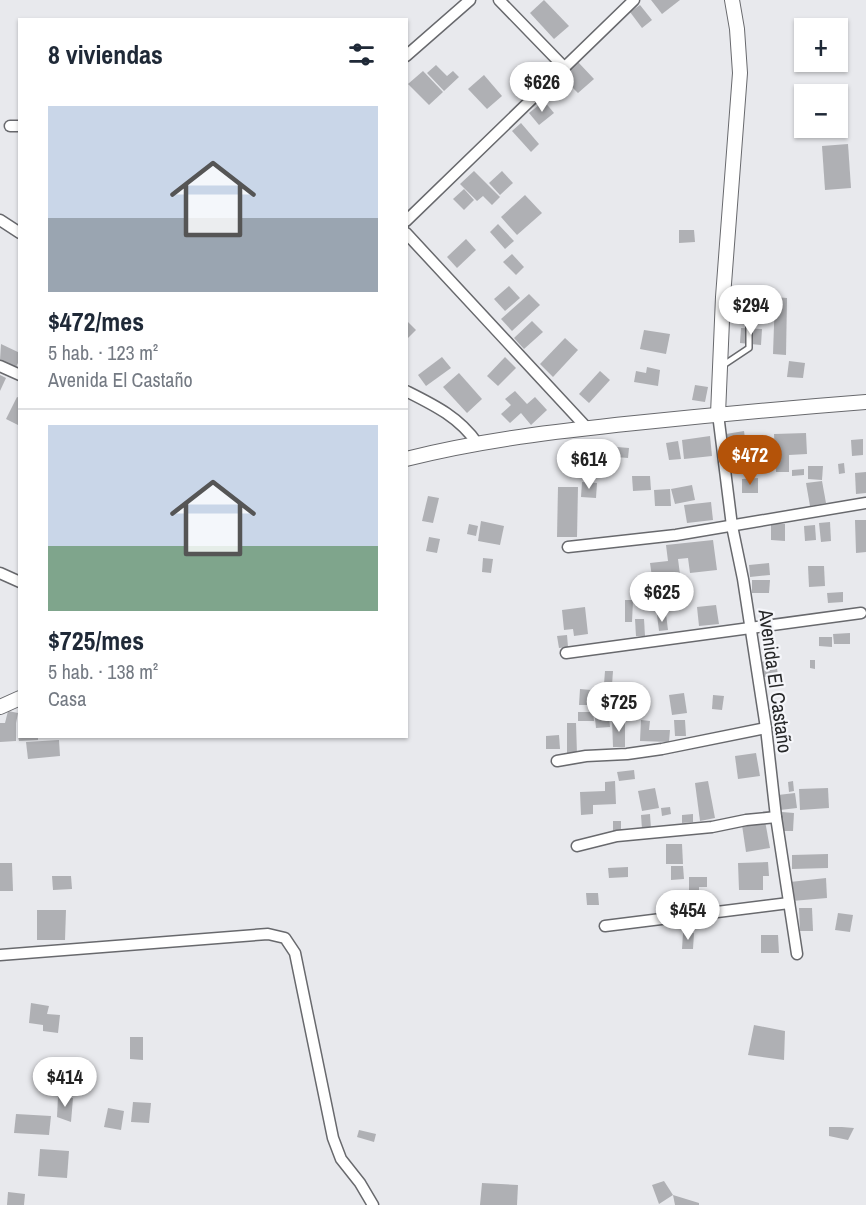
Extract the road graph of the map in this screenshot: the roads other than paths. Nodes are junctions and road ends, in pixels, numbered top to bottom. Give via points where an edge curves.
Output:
1 (470, 0) edge
2 (499, 0) edge
3 (634, 0) edge
4 (732, 0) edge
5 (408, 54) edge
6 (565, 68) junction
7 (408, 219) edge
8 (0, 220) edge
9 (18, 232) edge
10 (408, 235) edge
11 (723, 297) junction
12 (0, 366) edge
13 (720, 367) junction
14 (18, 374) edge
15 (408, 392) edge
16 (866, 402) edge
17 (718, 414) junction
18 (587, 428) junction
19 (477, 443) junction
20 (408, 459) edge
21 (866, 503) edge
22 (732, 525) junction
23 (568, 547) dead end
24 (0, 573) edge
25 (18, 581) edge
26 (861, 612) dead end
27 (751, 627) junction
28 (566, 653) dead end
29 (18, 699) edge
30 (0, 707) edge
31 (766, 728) junction
32 (557, 761) dead end
33 (776, 817) junction
34 (577, 846) dead end
35 (789, 903) junction
36 (605, 926) dead end
37 (797, 954) dead end
38 (0, 955) edge
39 (373, 1205) edge

1 - 5 street
2 - 6 street
3 - 6 street
4 - 11 street via 740,73
6 - 7 street
8 - 9 street
10 - 18 street
11 - 13 street
11 - 13 lane via 749,322 749,348
12 - 14 street
13 - 17 street
15 - 19 street via 446,411
16 - 17 street
17 - 18 street
17 - 22 street, Avenida El Castaño
18 - 19 street
19 - 20 street
21 - 22 street
22 - 23 street
22 - 27 street, Avenida El Castaño
24 - 25 street
26 - 27 street
27 - 28 street
27 - 31 street, Avenida El Castaño
29 - 30 street
31 - 32 street via 662,749
31 - 33 street, Avenida El Castaño
33 - 34 street via 617,836
33 - 35 street, Avenida El Castaño
35 - 36 street
35 - 37 street, Avenida El Castaño
38 - 39 street via 268,934 285,938 295,953 333,1138 341,1159

